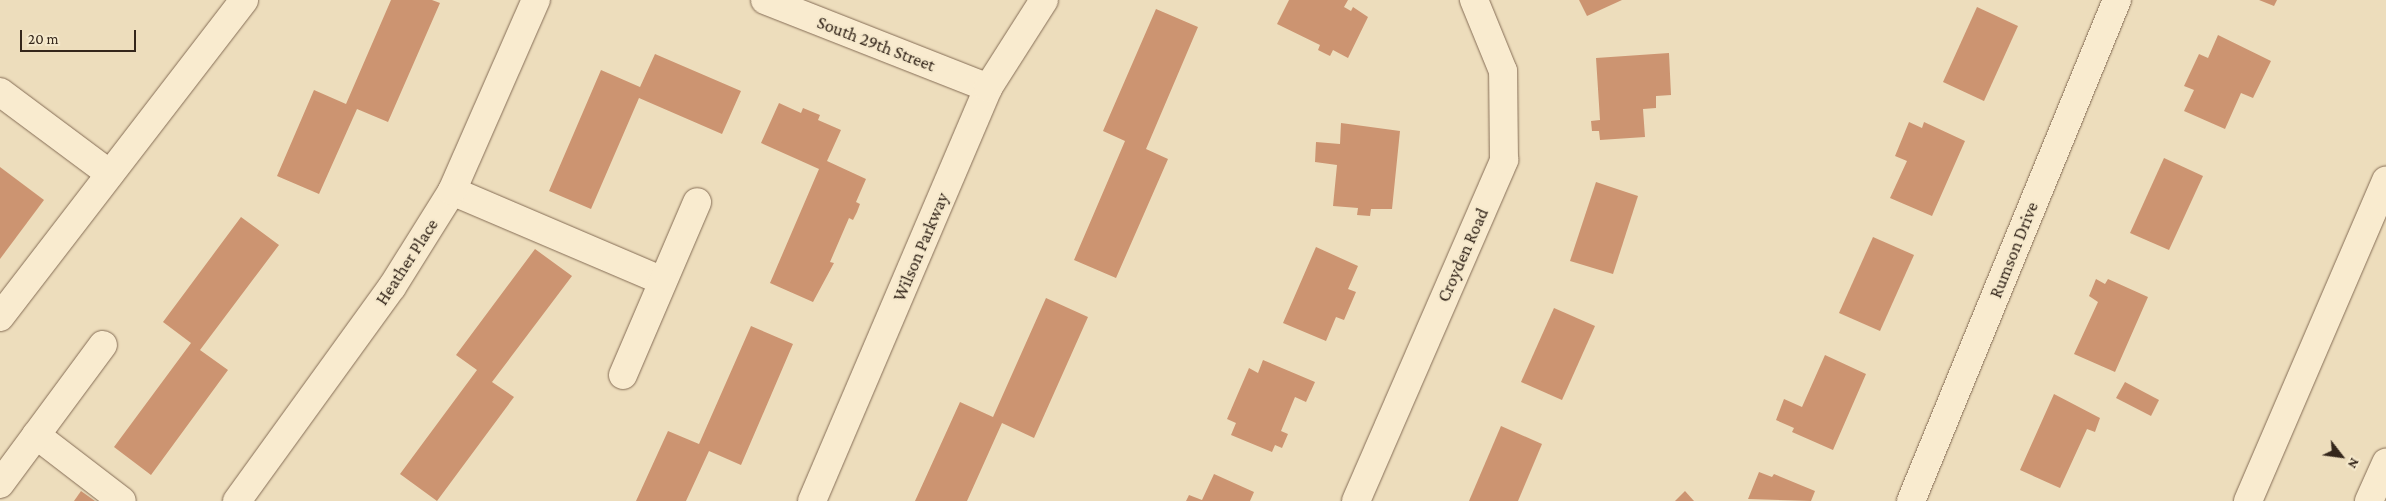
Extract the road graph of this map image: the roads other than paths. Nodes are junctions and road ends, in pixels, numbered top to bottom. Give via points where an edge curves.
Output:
1 (244, 0) edge
2 (536, 0) edge
3 (765, 0) edge
4 (1044, 0) edge
5 (1474, 0) edge
6 (2117, 0) edge
7 (988, 88) junction
8 (0, 92) edge
9 (110, 174) junction
10 (2386, 180) edge
11 (452, 191) junction
12 (697, 202) dead end
13 (663, 281) junction
14 (0, 317) edge
15 (103, 345) dead end
16 (623, 375) dead end
17 (36, 435) junction
18 (2386, 463) edge
19 (0, 484) edge
20 (122, 501) edge
21 (237, 501) edge
22 (812, 501) edge
23 (1356, 501) edge
24 (1911, 501) edge
25 (2248, 501) edge
26 (2369, 501) edge

1 - 9 street
2 - 11 street, Heather Place
3 - 7 street, South 29th Street
4 - 7 street, Wilson Parkway
5 - 23 street, Croyden Road via 1502,71 1504,160
6 - 24 street, Rumson Drive
7 - 22 street, Wilson Parkway
8 - 9 street
9 - 14 street
10 - 25 street
11 - 13 street
11 - 21 street, Heather Place via 392,287
12 - 13 street
13 - 16 street
15 - 17 street
17 - 19 street
17 - 20 street
18 - 26 street

